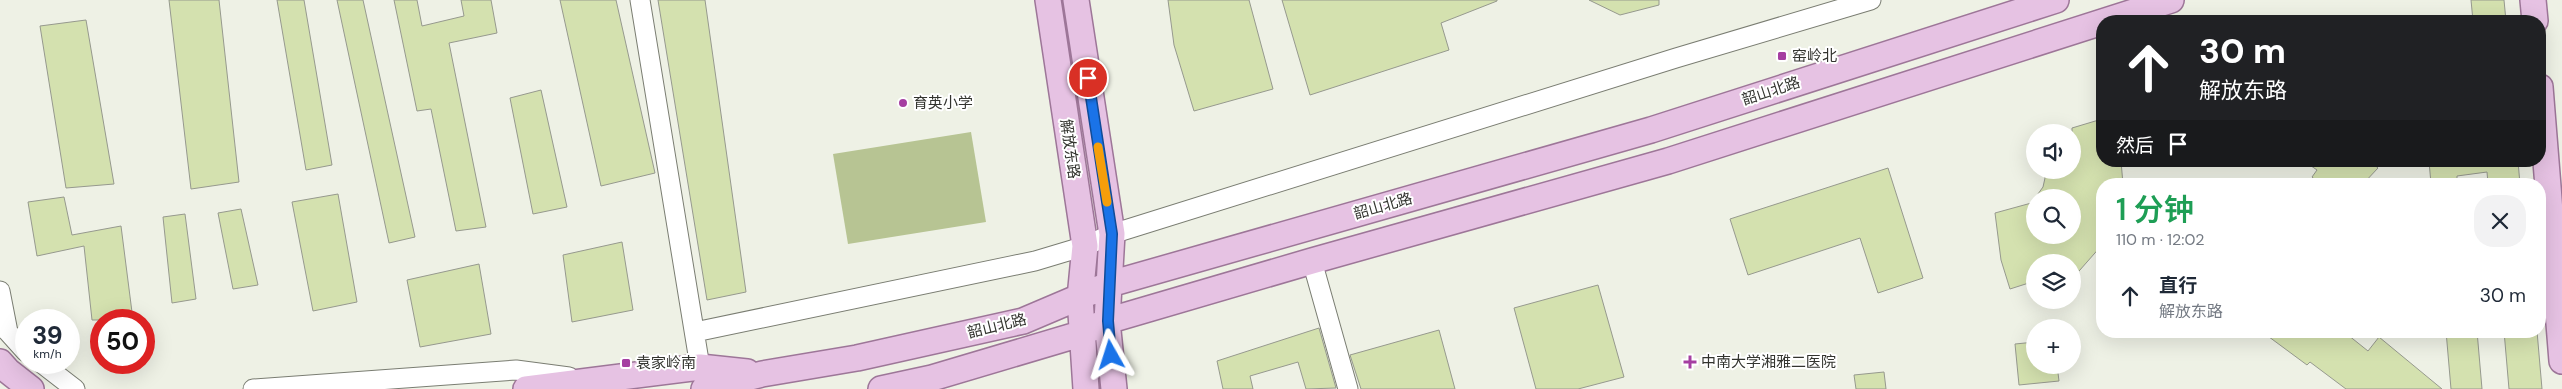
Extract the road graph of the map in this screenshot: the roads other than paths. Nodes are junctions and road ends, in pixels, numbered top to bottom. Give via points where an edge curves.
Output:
1 (640, 0) edge
2 (1048, 0) edge
3 (1076, 0) edge
4 (1871, 0) edge
5 (2056, 0) edge
6 (2171, 0) edge
7 (2533, 0) edge
8 (2124, 15) edge
9 (2534, 15) edge
10 (2096, 24) edge
11 (2546, 162) edge
12 (1112, 234) junction
13 (1085, 246) junction
14 (1312, 261) junction
15 (1110, 284) junction
16 (0, 291) edge
17 (1080, 298) junction
18 (1108, 321) junction
19 (695, 332) junction
20 (4, 333) edge
21 (1080, 334) junction
22 (15, 342) edge
23 (2562, 361) edge
24 (0, 362) edge
25 (56, 374) edge
26 (702, 378) edge
27 (592, 380) junction
28 (932, 383) edge
29 (31, 389) edge
30 (75, 389) edge
31 (253, 389) edge
32 (526, 389) edge
33 (881, 389) edge
34 (1086, 389) edge
35 (1114, 389) edge
36 (1348, 389) edge

1 - 19 street
2 - 13 main road, 解放东路
3 - 12 main road, 解放东路
4 - 12 street
5 - 15 main road, 韶山北路 via 1651,130
6 - 8 main road, 韶山北路
7 - 9 main road
10 - 14 main road, 韶山北路 via 1668,161
11 - 23 main road
12 - 13 street
12 - 15 main road, 解放东路
13 - 17 main road, 解放东路
13 - 19 street via 1035,261
14 - 18 main road, 韶山北路
14 - 36 street
15 - 17 main road, 韶山北路
15 - 18 main road, 解放东路
16 - 20 street
17 - 21 main road, 解放东路
17 - 26 main road, 韶山北路 via 1023,321 857,358 762,374
18 - 21 main road, 韶山北路
18 - 35 main road, 解放东路
19 - 26 street
20 - 22 street
21 - 28 main road, 韶山北路
21 - 34 main road, 解放东路
24 - 29 main road
25 - 30 street
26 - 27 main road, 韶山北路
27 - 31 street via 516,370
27 - 32 main road, 韶山北路
28 - 33 main road, 韶山北路

